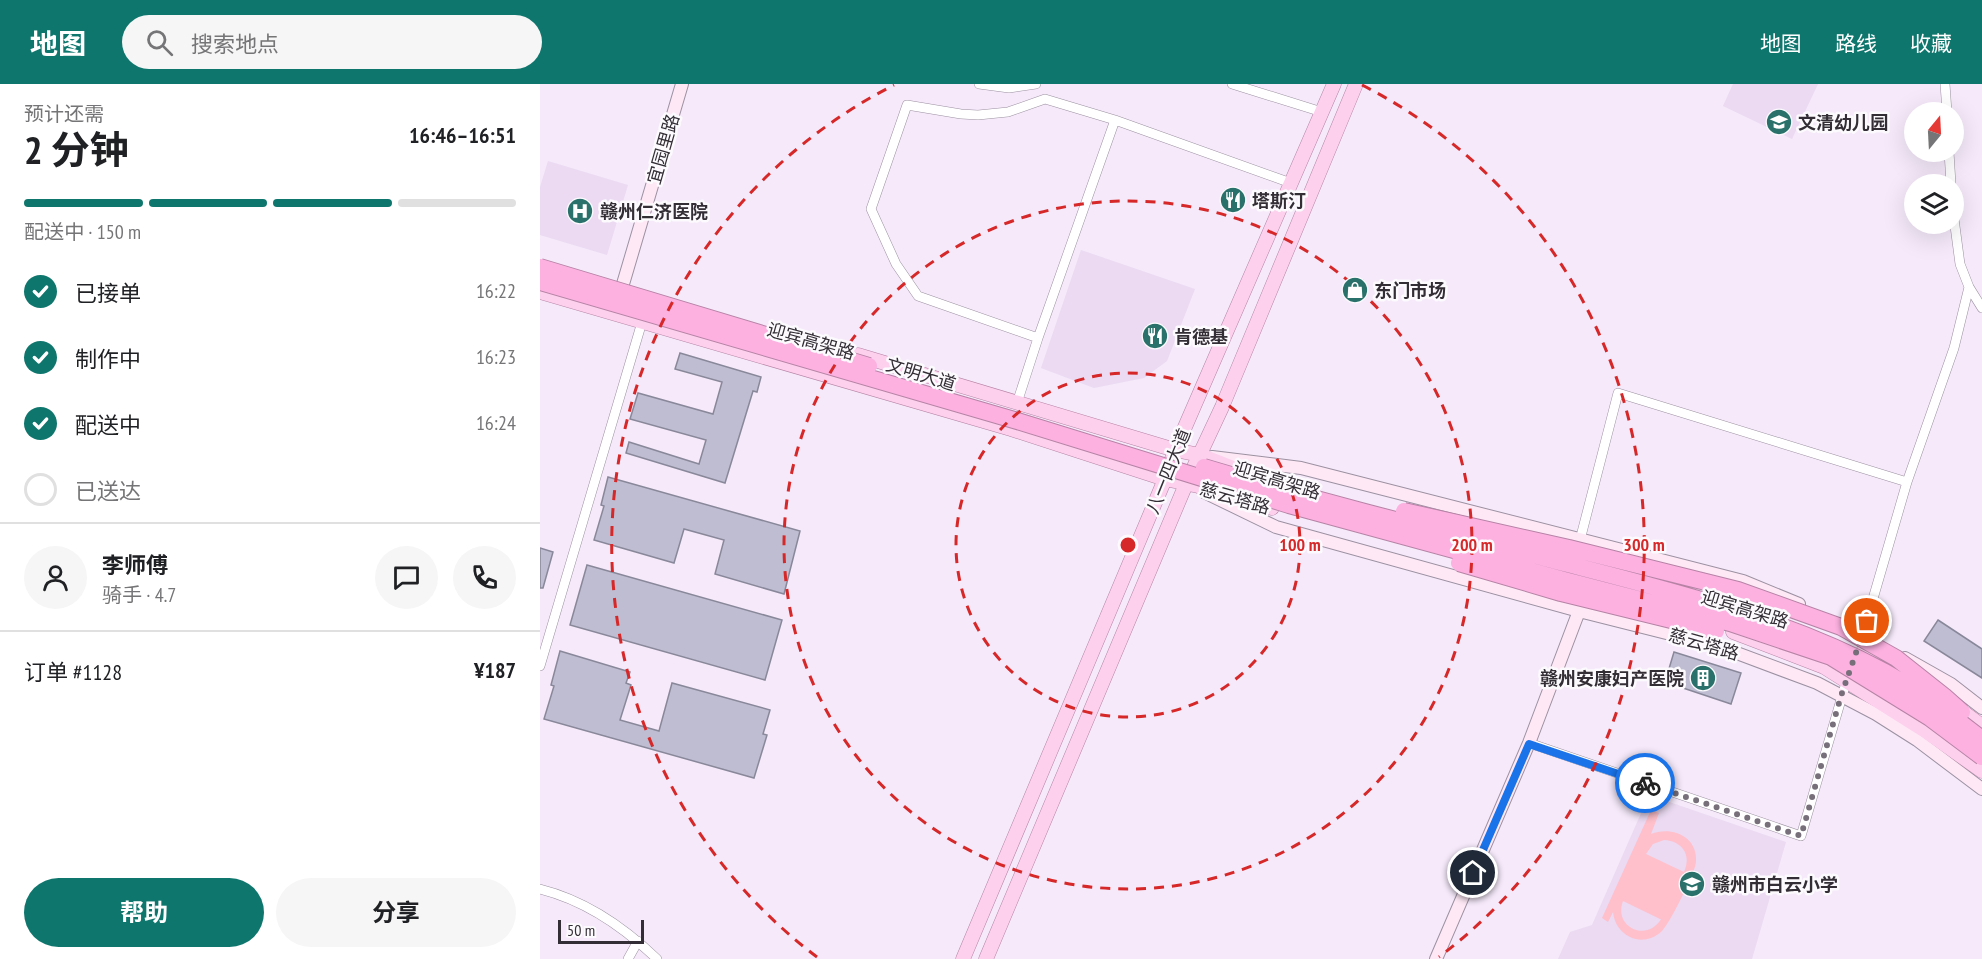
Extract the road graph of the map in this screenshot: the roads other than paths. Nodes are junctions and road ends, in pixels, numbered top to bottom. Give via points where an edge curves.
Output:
1 (682, 84) edge
2 (979, 84) edge
3 (1036, 84) edge
4 (1232, 84) edge
5 (1334, 84) edge
6 (1356, 84) edge
7 (1945, 84) edge
8 (1946, 102) edge
9 (1322, 112) junction
10 (1115, 120) junction
11 (1291, 183) junction
12 (1956, 234) edge
13 (540, 259) edge
14 (540, 267) edge
15 (540, 282) edge
16 (623, 284) junction
17 (1969, 287) junction
18 (540, 292) edge
19 (1982, 308) edge
20 (642, 322) junction
21 (1038, 339) junction
22 (1017, 403) junction
23 (1175, 450) junction
24 (1200, 455) junction
25 (1165, 479) junction
26 (1907, 482) junction
27 (1186, 484) junction
28 (1294, 486) junction
29 (1283, 511) joint
30 (1580, 540) junction
31 (1580, 611) junction
32 (1861, 640) junction
33 (1797, 657) junction
34 (540, 666) edge
35 (1846, 681) junction
36 (1841, 696) junction
37 (1956, 707) junction
38 (1982, 708) edge
39 (1930, 718) junction
40 (1982, 726) edge
41 (1982, 731) edge
42 (1982, 739) edge
43 (1529, 744) junction
44 (1982, 757) edge
45 (1982, 771) edge
46 (1982, 789) edge
47 (540, 890) edge
48 (638, 941) junction
49 (965, 955) edge
50 (628, 959) edge
51 (657, 959) edge
52 (985, 959) edge
53 (1436, 959) edge

1 - 16 street, 宜园里路
2 - 3 street via 1009,88
4 - 9 street
5 - 9 main road, 八一四大道
6 - 24 main road, 八一四大道
7 - 8 street
9 - 11 main road, 八一四大道
10 - 11 street
10 - 21 street
10 - 21 street via 1045,99 1014,110 978,115 907,105 872,209 896,264 918,296
11 - 23 main road, 八一四大道
12 - 17 street via 1960,264
13 - 16 main road, 文明大道
14 - 42 highway, 迎宾高架路, bridge via 1292,493 1734,609 1834,647 1887,673
15 - 39 highway, 迎宾高架路, bridge via 1289,505 1730,623 1831,657
16 - 22 main road, 文明大道
17 - 19 street
17 - 26 street via 1954,348
18 - 20 main road, 文明大道
20 - 25 main road, 文明大道 via 1011,429
20 - 34 street
21 - 22 street
22 - 23 main road, 文明大道
23 - 24 main road, 文明大道
23 - 25 main road, 八一四大道
24 - 27 main road, 八一四大道
24 - 28 main road, 慈云塔路
24 - 30 street, 慈云塔路 via 1301,468
25 - 27 main road, 文明大道
25 - 49 main road, 八一四大道
26 - 30 street via 1618,393
26 - 32 street
27 - 29 main road, 慈云塔路
27 - 31 street, 慈云塔路 via 1276,527
27 - 52 main road, 八一四大道
28 - 32 main road, 慈云塔路 via 1737,597
28 - 37 highway, bridge via 1738,590 1841,627 1896,658
29 - 33 highway, bridge via 1561,593 1726,633
30 - 32 street, 慈云塔路 via 1743,581 1846,623
31 - 36 street, 慈云塔路 via 1718,646 1818,683
31 - 43 street
32 - 35 street
32 - 37 main road, 慈云塔路
32 - 38 street, 慈云塔路 via 1951,684
33 - 35 main road
33 - 39 highway, bridge via 1826,666
35 - 36 street
35 - 45 main road
36 - 43 street via 1801,836
36 - 46 street, 慈云塔路 via 1917,740
37 - 40 main road, 慈云塔路
37 - 41 highway
39 - 44 highway, 迎宾高架路, bridge
43 - 53 street
47 - 48 street via 556,893 592,911
48 - 50 street
48 - 51 street
49 - 52 street

